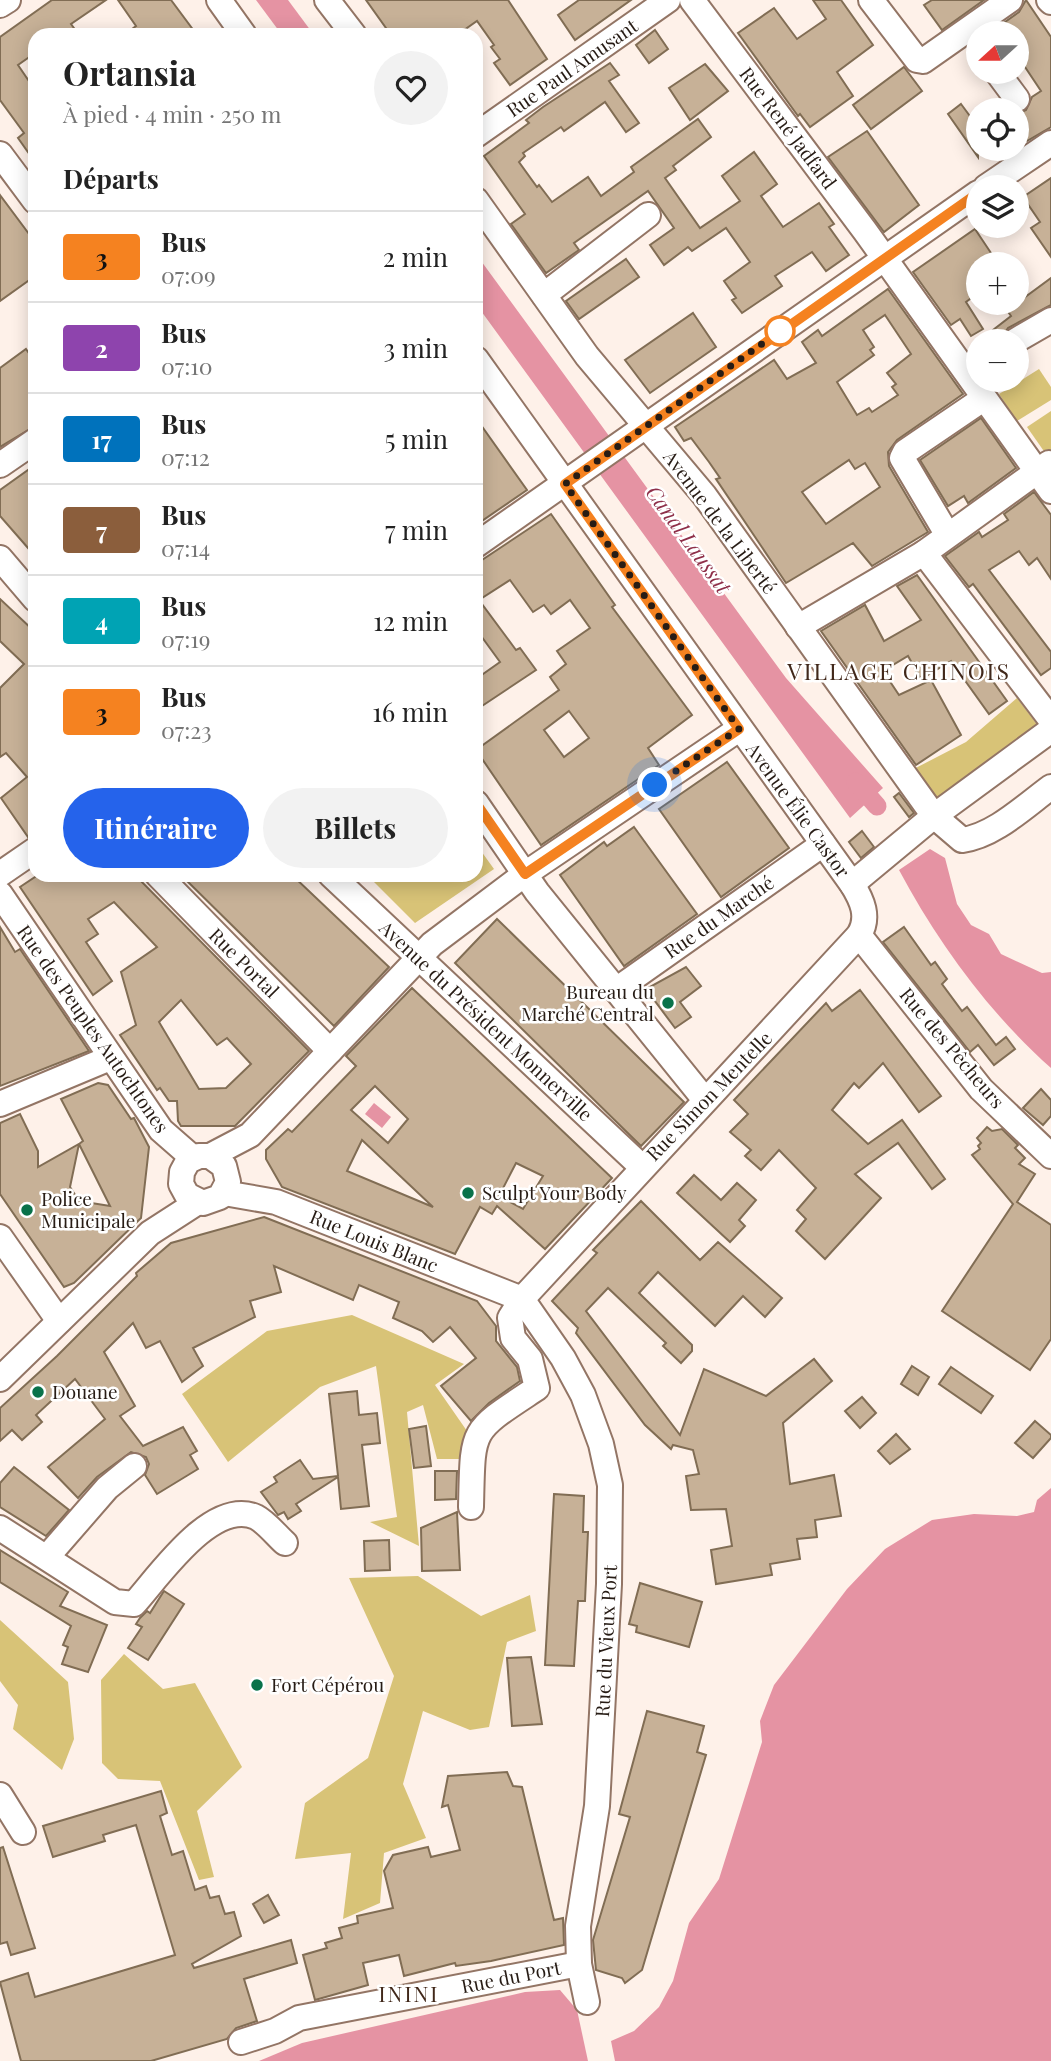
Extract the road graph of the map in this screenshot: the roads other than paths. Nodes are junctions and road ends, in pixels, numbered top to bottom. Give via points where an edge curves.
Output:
1 (8, 0) edge
2 (219, 0) edge
3 (327, 0) edge
4 (668, 0) edge
5 (692, 0) edge
6 (870, 0) edge
7 (1010, 0) edge
8 (0, 5) edge
9 (990, 21) edge
10 (239, 28) edge
11 (349, 28) edge
12 (966, 41) edge
13 (483, 130) edge
14 (1051, 143) edge
15 (0, 154) edge
16 (1004, 175) edge
17 (28, 192) edge
18 (966, 201) edge
19 (483, 210) edge
20 (648, 215) dead end
21 (884, 257) junction
22 (544, 295) junction
23 (1051, 320) edge
24 (1029, 333) edge
25 (966, 362) edge
26 (483, 368) edge
27 (981, 392) edge
28 (984, 399) junction
29 (641, 430) junction
30 (28, 446) edge
31 (0, 465) edge
32 (1044, 466) edge
33 (573, 478) junction
34 (1051, 491) edge
35 (947, 534) junction
36 (483, 540) edge
37 (924, 554) junction
38 (0, 558) edge
39 (28, 590) edge
40 (798, 627) junction
41 (1051, 720) edge
42 (739, 729) junction
43 (1051, 730) edge
44 (1051, 787) edge
45 (483, 813) edge
46 (934, 816) junction
47 (823, 844) junction
48 (28, 855) edge
49 (0, 874) edge
50 (525, 874) junction
51 (165, 882) edge
52 (338, 882) edge
53 (852, 884) junction
54 (0, 894) edge
55 (859, 935) junction
56 (418, 959) junction
57 (616, 990) junction
58 (330, 1051) junction
59 (110, 1058) junction
60 (705, 1100) junction
61 (0, 1104) edge
62 (1051, 1156) edge
63 (202, 1157) junction
64 (642, 1167) junction
65 (224, 1193) junction
66 (198, 1202) junction
67 (0, 1237) edge
68 (522, 1299) junction
69 (59, 1321) junction
70 (0, 1379) edge
71 (134, 1466) dead end
72 (471, 1507) dead end
73 (0, 1528) edge
74 (285, 1543) dead end
75 (47, 1557) junction
76 (0, 1795) edge
77 (23, 1832) dead end
78 (579, 1964) junction
79 (587, 2003) dead end
80 (241, 2042) dead end

1 - 8 street
2 - 10 street
3 - 11 street
4 - 13 street, Rue Paul Amusant
5 - 21 street, Rue René Jadfard
6 - 12 street via 917,60 930,59
7 - 9 street
14 - 16 street
15 - 17 street
18 - 21 street
19 - 22 street, Avenue de la Liberté
20 - 22 street
21 - 25 street, Rue René Jadfard
21 - 29 street
22 - 29 street, Avenue de la Liberté
23 - 24 street
26 - 33 street, Avenue Élie Castor
27 - 28 street, Rue René Jadfard
28 - 32 street, Rue René Jadfard
28 - 35 street via 902,458
29 - 33 street
29 - 40 street, Avenue de la Liberté via 705,495
30 - 31 street
32 - 34 street, Rue René Jadfard
32 - 35 street
33 - 36 street
33 - 42 street, Avenue Élie Castor
35 - 37 street
37 - 40 street
37 - 41 street
38 - 39 street
40 - 46 street, Avenue de la Liberté
42 - 47 street, Avenue Élie Castor
42 - 50 street
43 - 46 street
44 - 46 street, Avenue de la Liberté via 972,839 962,840
45 - 50 street
46 - 53 street
47 - 53 street, Avenue Élie Castor
47 - 57 street, Rue du Marché
48 - 49 street
50 - 56 street
50 - 57 street
51 - 58 street, Rue Portal
52 - 56 street, Avenue du Président Monnerville
53 - 55 street via 865,915
54 - 59 street, Rue des Peuples Autochtones
55 - 60 street, Rue Simon Mentelle
55 - 62 street, Rue des Pêcheurs via 981,1090
56 - 58 street
56 - 64 street, Avenue du Président Monnerville
57 - 60 street
58 - 63 street via 250,1135
59 - 61 street
59 - 63 street, Rue des Peuples Autochtones via 161,1130
60 - 64 street, Rue Simon Mentelle
63 - 65 street via 220,1161 227,1171
63 - 66 street via 184,1166 181,1184
64 - 68 street, Rue Simon Mentelle
65 - 66 street via 209,1203
65 - 68 street, Rue Louis Blanc via 276,1202
66 - 69 street via 150,1233
67 - 69 street
68 - 72 street via 510,1318 513,1338 530,1359 537,1388 479,1429 472,1448
68 - 78 street, Rue du Vieux Port via 583,1395 610,1485 600,1767 578,1926
69 - 70 street
71 - 75 street via 107,1488
73 - 75 street
74 - 75 street via 257,1517 232,1514 212,1522 134,1604 115,1602
76 - 77 street
78 - 79 street, Rue du Vieux Port
78 - 80 street, Rue du Port via 299,2018

